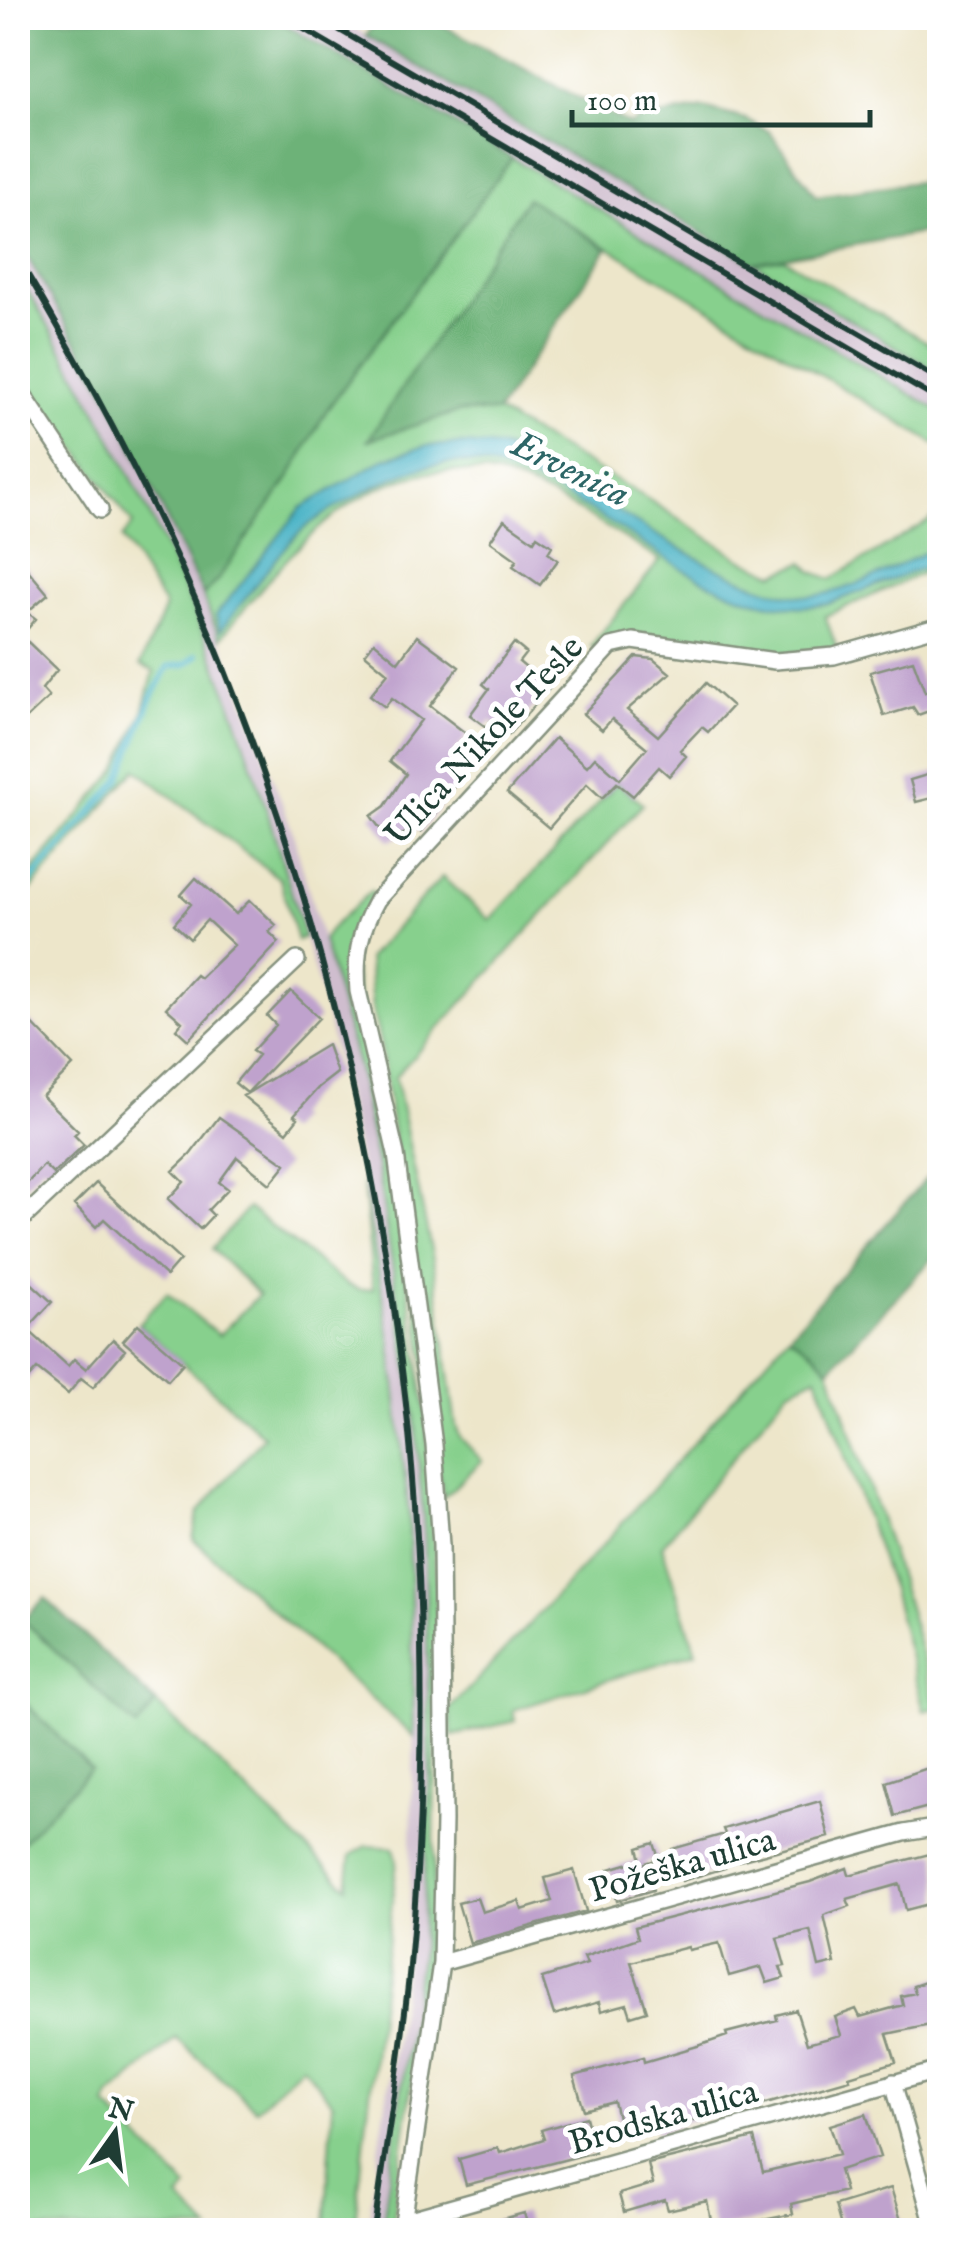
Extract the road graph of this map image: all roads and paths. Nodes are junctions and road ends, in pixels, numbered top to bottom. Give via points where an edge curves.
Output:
1 (18, 387) edge
2 (100, 510) dead end
3 (940, 626) edge
4 (296, 960) dead end
5 (18, 1224) edge
6 (940, 1826) edge
7 (441, 1964) junction
8 (940, 2070) edge
9 (893, 2082) junction
10 (402, 2226) edge
11 (935, 2230) edge

1 - 2 street
3 - 7 street, Ulica Nikole Tesle via 834,656 775,661 633,641 612,646 377,900 361,929 358,992 396,1154 434,1445 444,1660
4 - 5 street
6 - 7 street, Požeška ulica
7 - 10 street
8 - 9 street, Brodska ulica
9 - 10 street, Brodska ulica
9 - 11 street

